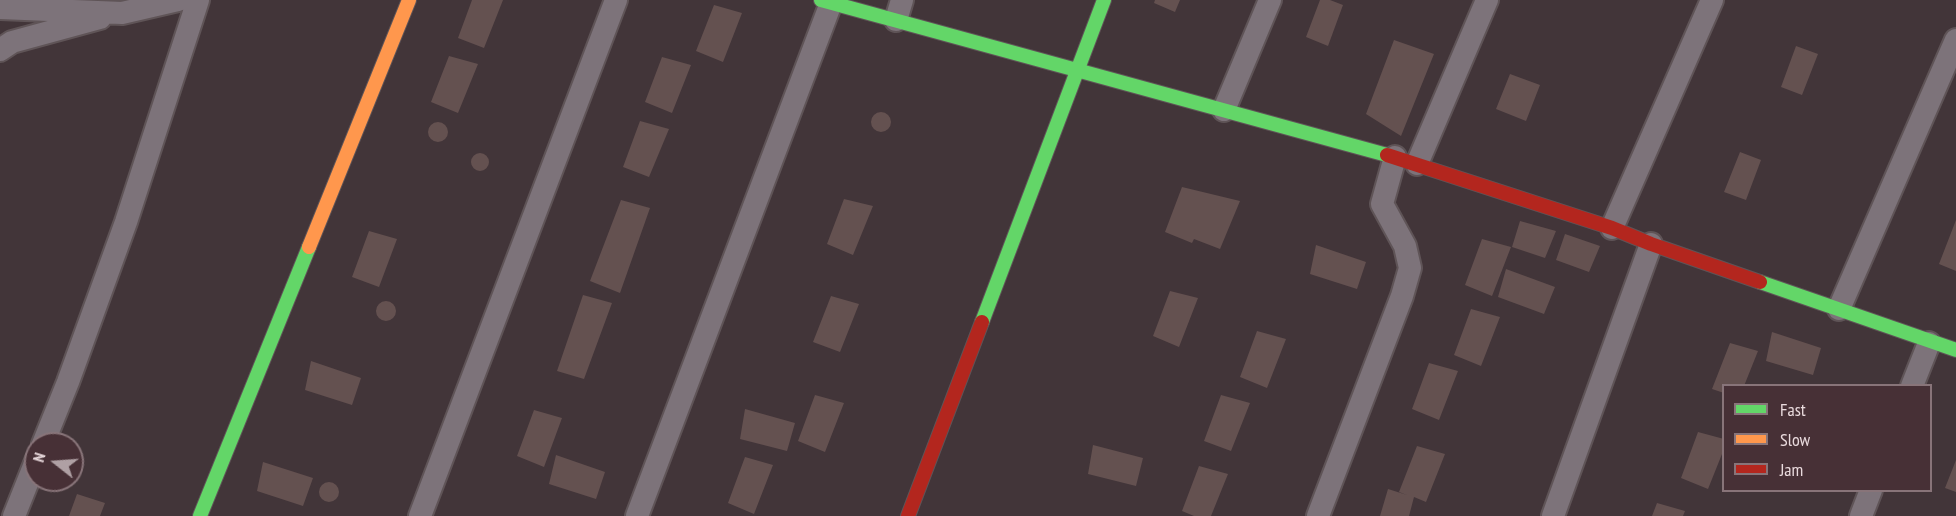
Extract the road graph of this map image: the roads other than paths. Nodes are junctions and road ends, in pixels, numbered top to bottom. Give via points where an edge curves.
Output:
1 (178, 0) edge
2 (198, 0) edge
3 (410, 0) edge
4 (616, 0) edge
5 (1104, 0) edge
6 (1270, 0) edge
7 (1487, 0) edge
8 (1712, 0) edge
9 (826, 2) edge
10 (0, 8) edge
11 (899, 10) edge
12 (122, 13) junction
13 (1956, 40) edge
14 (0, 50) edge
15 (1075, 71) junction
16 (1224, 110) junction
17 (1395, 157) junction
18 (1417, 164) junction
19 (1612, 228) junction
20 (1651, 244) junction
21 (1839, 309) junction
22 (1929, 343) junction
23 (1956, 351) edge
24 (1913, 384) edge
25 (48, 432) edge
26 (24, 491) edge
27 (1870, 492) edge
28 (14, 516) edge
29 (200, 516) edge
30 (420, 516) edge
31 (637, 516) edge
32 (908, 516) edge
33 (1318, 516) edge
34 (1553, 516) edge
35 (1861, 516) edge

1 - 12 street
2 - 25 street via 126,222
3 - 29 street
4 - 30 street
5 - 15 street
6 - 16 street
7 - 18 street
8 - 19 street
9 - 11 street
9 - 31 street
10 - 12 street
11 - 15 street
12 - 14 street via 12,42
13 - 21 street
15 - 16 street
15 - 32 street
16 - 17 street
17 - 18 street
17 - 33 street via 1382,204 1405,246 1410,268
18 - 19 street
19 - 20 street
20 - 21 street
20 - 34 street
21 - 22 street
22 - 23 street
22 - 24 street
26 - 28 street
27 - 35 street

